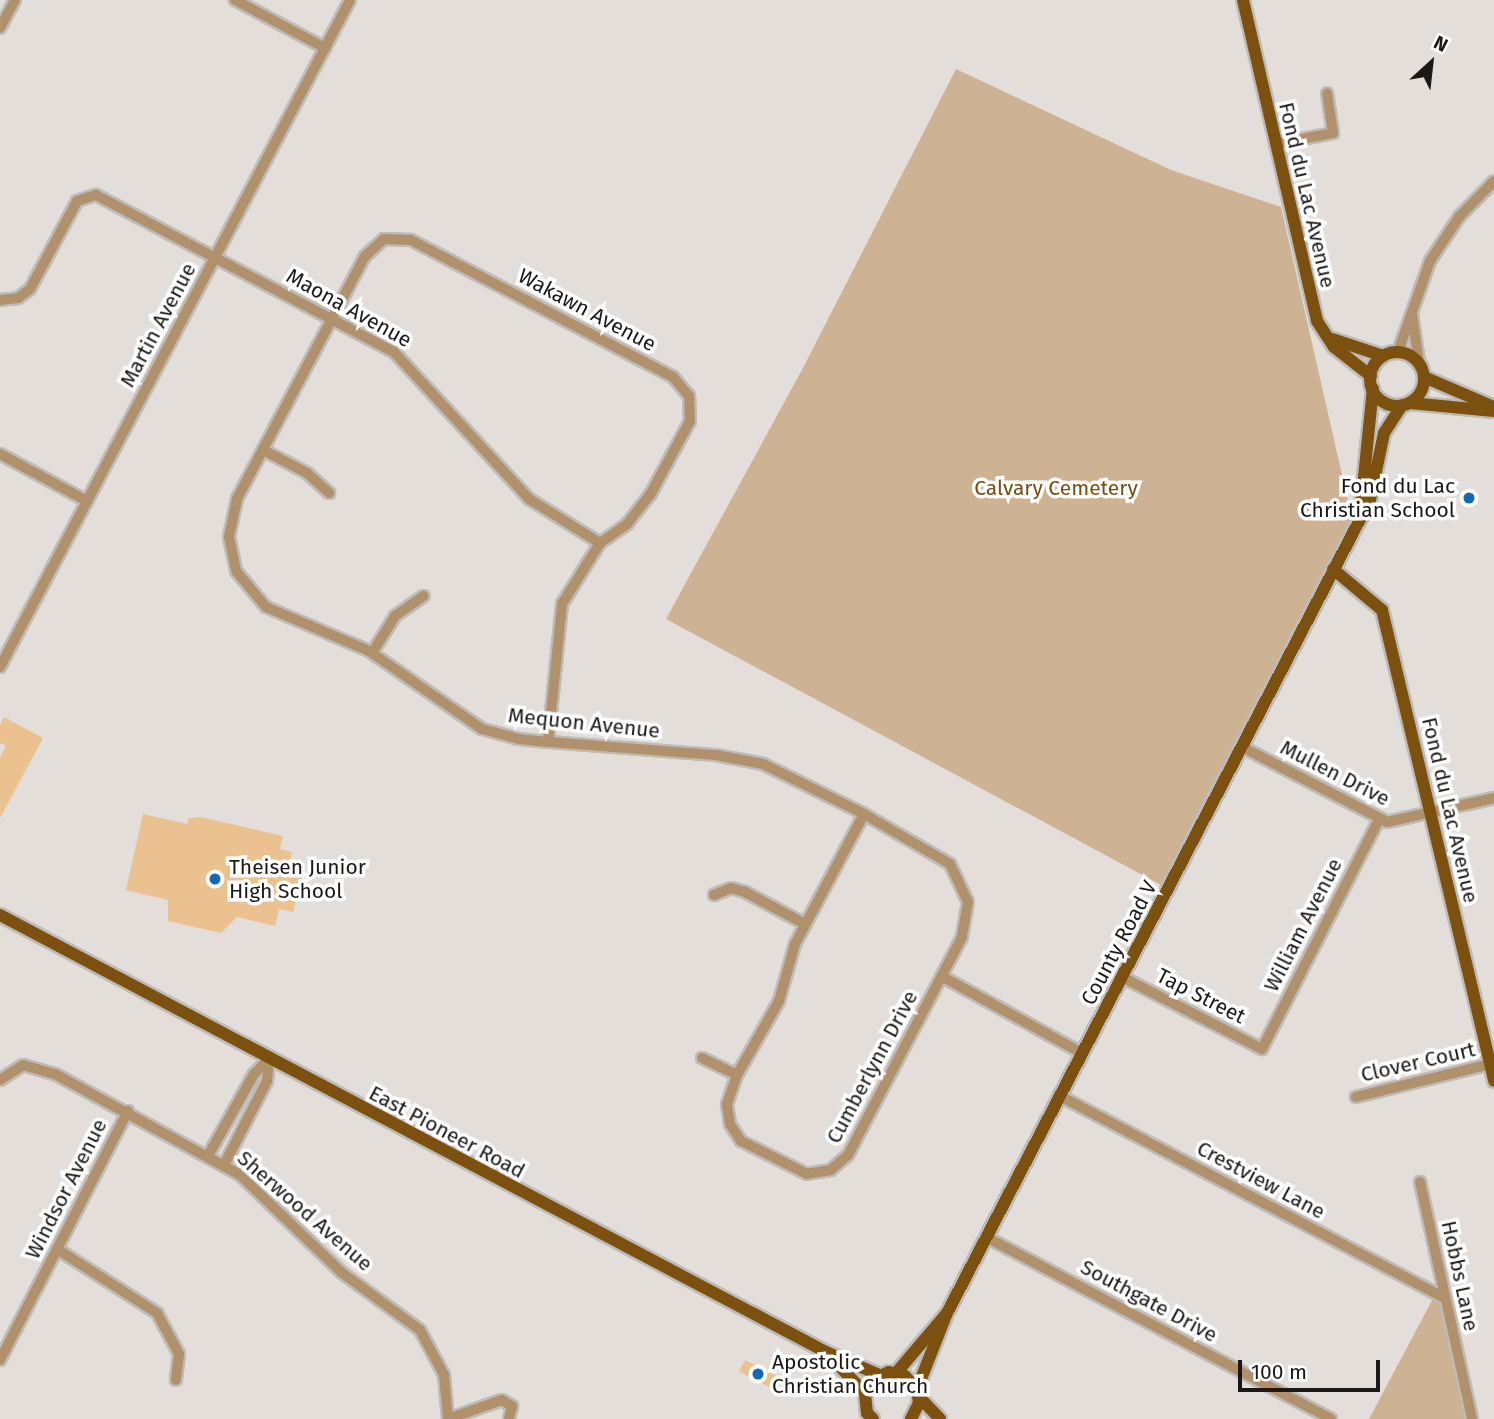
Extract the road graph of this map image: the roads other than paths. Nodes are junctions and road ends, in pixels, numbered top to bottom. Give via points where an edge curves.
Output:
1 (15, 0) edge
2 (235, 0) edge
3 (350, 0) edge
4 (1243, 0) edge
5 (4, 11) edge
6 (0, 29) edge
7 (325, 48) junction
8 (1327, 93) dead end
9 (1275, 144) junction
10 (1494, 181) edge
11 (215, 257) junction
12 (0, 300) edge
13 (1412, 314) junction
14 (332, 318) junction
15 (1332, 339) junction
16 (1398, 352) junction
17 (1383, 356) junction
18 (1419, 362) junction
19 (1424, 377) junction
20 (1372, 382) junction
21 (1406, 404) junction
22 (1494, 409) edge
23 (263, 450) junction
24 (0, 454) edge
25 (330, 493) dead end
26 (87, 501) junction
27 (1360, 517) junction
28 (600, 543) junction
29 (1333, 569) junction
30 (425, 596) dead end
31 (372, 653) junction
32 (0, 667) edge
33 (548, 742) junction
34 (1242, 747) junction
35 (1494, 798) edge
36 (1431, 813) junction
37 (864, 814) junction
38 (1379, 819) junction
39 (714, 895) dead end
40 (0, 915) edge
41 (805, 924) junction
42 (943, 977) junction
43 (1122, 977) junction
44 (1262, 1049) joint
45 (1082, 1053) junction
46 (702, 1058) dead end
47 (270, 1059) junction
48 (1490, 1064) junction
49 (737, 1075) junction
50 (0, 1080) edge
51 (1494, 1081) edge
52 (1060, 1096) junction
53 (1356, 1097) dead end
54 (128, 1111) junction
55 (208, 1156) junction
56 (224, 1165) junction
57 (1420, 1182) dead end
58 (986, 1237) junction
59 (57, 1249) junction
60 (1445, 1298) junction
61 (947, 1313) junction
62 (826, 1352) junction
63 (0, 1360) edge
64 (897, 1372) junction
65 (880, 1375) junction
66 (176, 1380) dead end
67 (865, 1393) junction
68 (918, 1393) junction
69 (869, 1417) edge
70 (448, 1419) edge
71 (509, 1419) edge
72 (911, 1419) edge
73 (940, 1419) edge
74 (1331, 1419) edge
75 (1472, 1419) edge

1 - 5 street
2 - 7 street
3 - 7 street, Martin Avenue
4 - 9 main road, Fond du Lac Avenue
5 - 6 street
7 - 11 street, Martin Avenue
8 - 9 street via 1333,133
9 - 15 main road, Fond du Lac Avenue via 1317,321
10 - 13 street via 1437,248
11 - 12 street, Maona Avenue via 96,195 82,196 30,289 18,298
11 - 14 street, Maona Avenue
11 - 26 street, Martin Avenue
13 - 16 street
13 - 18 street
14 - 23 street, Mequon Avenue
14 - 28 street, Maona Avenue via 411,366 529,499
14 - 28 street, Wakawn Avenue via 370,249 384,239 404,237 680,382 691,401 688,425 645,504
15 - 17 main road
15 - 20 main road, Fond du Lac Avenue
16 - 17 main road
16 - 18 main road
17 - 20 main road
18 - 19 main road
19 - 21 main road via 1421,392
19 - 22 main road
20 - 21 main road via 1388,404
20 - 27 main road
21 - 22 main road
21 - 27 main road via 1384,433 1370,500
23 - 25 street via 307,473
23 - 31 street, Mequon Avenue via 229,525 230,551 240,579 271,610
24 - 26 street
26 - 32 street, Martin Avenue
27 - 29 main road, County Road V
28 - 33 street, Wakawn Avenue via 559,613
29 - 34 main road, County Road V
29 - 36 main road, Fond du Lac Avenue via 1382,610
30 - 31 street via 395,616
31 - 33 street, Mequon Avenue via 475,726
33 - 37 street, Mequon Avenue via 752,761
34 - 38 street, Mullen Drive
34 - 43 main road, County Road V
35 - 36 street, Mullen Drive
36 - 38 street, Mullen Drive
36 - 48 main road, Fond du Lac Avenue
37 - 41 street, Cumberlynn Drive
37 - 42 street, Mequon Avenue via 940,855 962,882 967,923
38 - 44 street, William Avenue
39 - 41 street via 731,888 745,892
40 - 47 main road, East Pioneer Road
41 - 49 street, Cumberlynn Drive via 779,1001
42 - 45 street
42 - 49 street, Cumberlynn Drive via 848,1155 831,1170 800,1173 738,1138 727,1113
43 - 44 street, Tap Street
43 - 45 main road, County Road V
45 - 52 main road, County Road V
46 - 49 street
47 - 55 street via 254,1074
47 - 56 street via 267,1081
47 - 62 main road, East Pioneer Road
48 - 51 main road, Fond du Lac Avenue
48 - 53 street, Clover Court
50 - 54 street, Sherwood Avenue via 19,1066 32,1066
52 - 58 main road, County Road V
52 - 60 street, Crestview Lane
54 - 55 street, Sherwood Avenue
54 - 59 street, Windsor Avenue
55 - 56 street, Sherwood Avenue
56 - 70 street, Sherwood Avenue via 260,1192 341,1272 420,1330 444,1375
57 - 60 street, Hobbs Lane
58 - 61 main road, County Road V
58 - 74 street, Southgate Drive
59 - 63 street, Windsor Avenue
59 - 66 street via 157,1313 179,1354
60 - 75 street, Hobbs Lane
61 - 64 main road
61 - 68 main road, County Road V
62 - 65 main road
62 - 67 main road, East Pioneer Road
64 - 65 main road
64 - 68 main road
65 - 67 main road
67 - 69 main road
68 - 72 main road, County Road V
68 - 73 main road
70 - 71 street via 502,1400 512,1406

